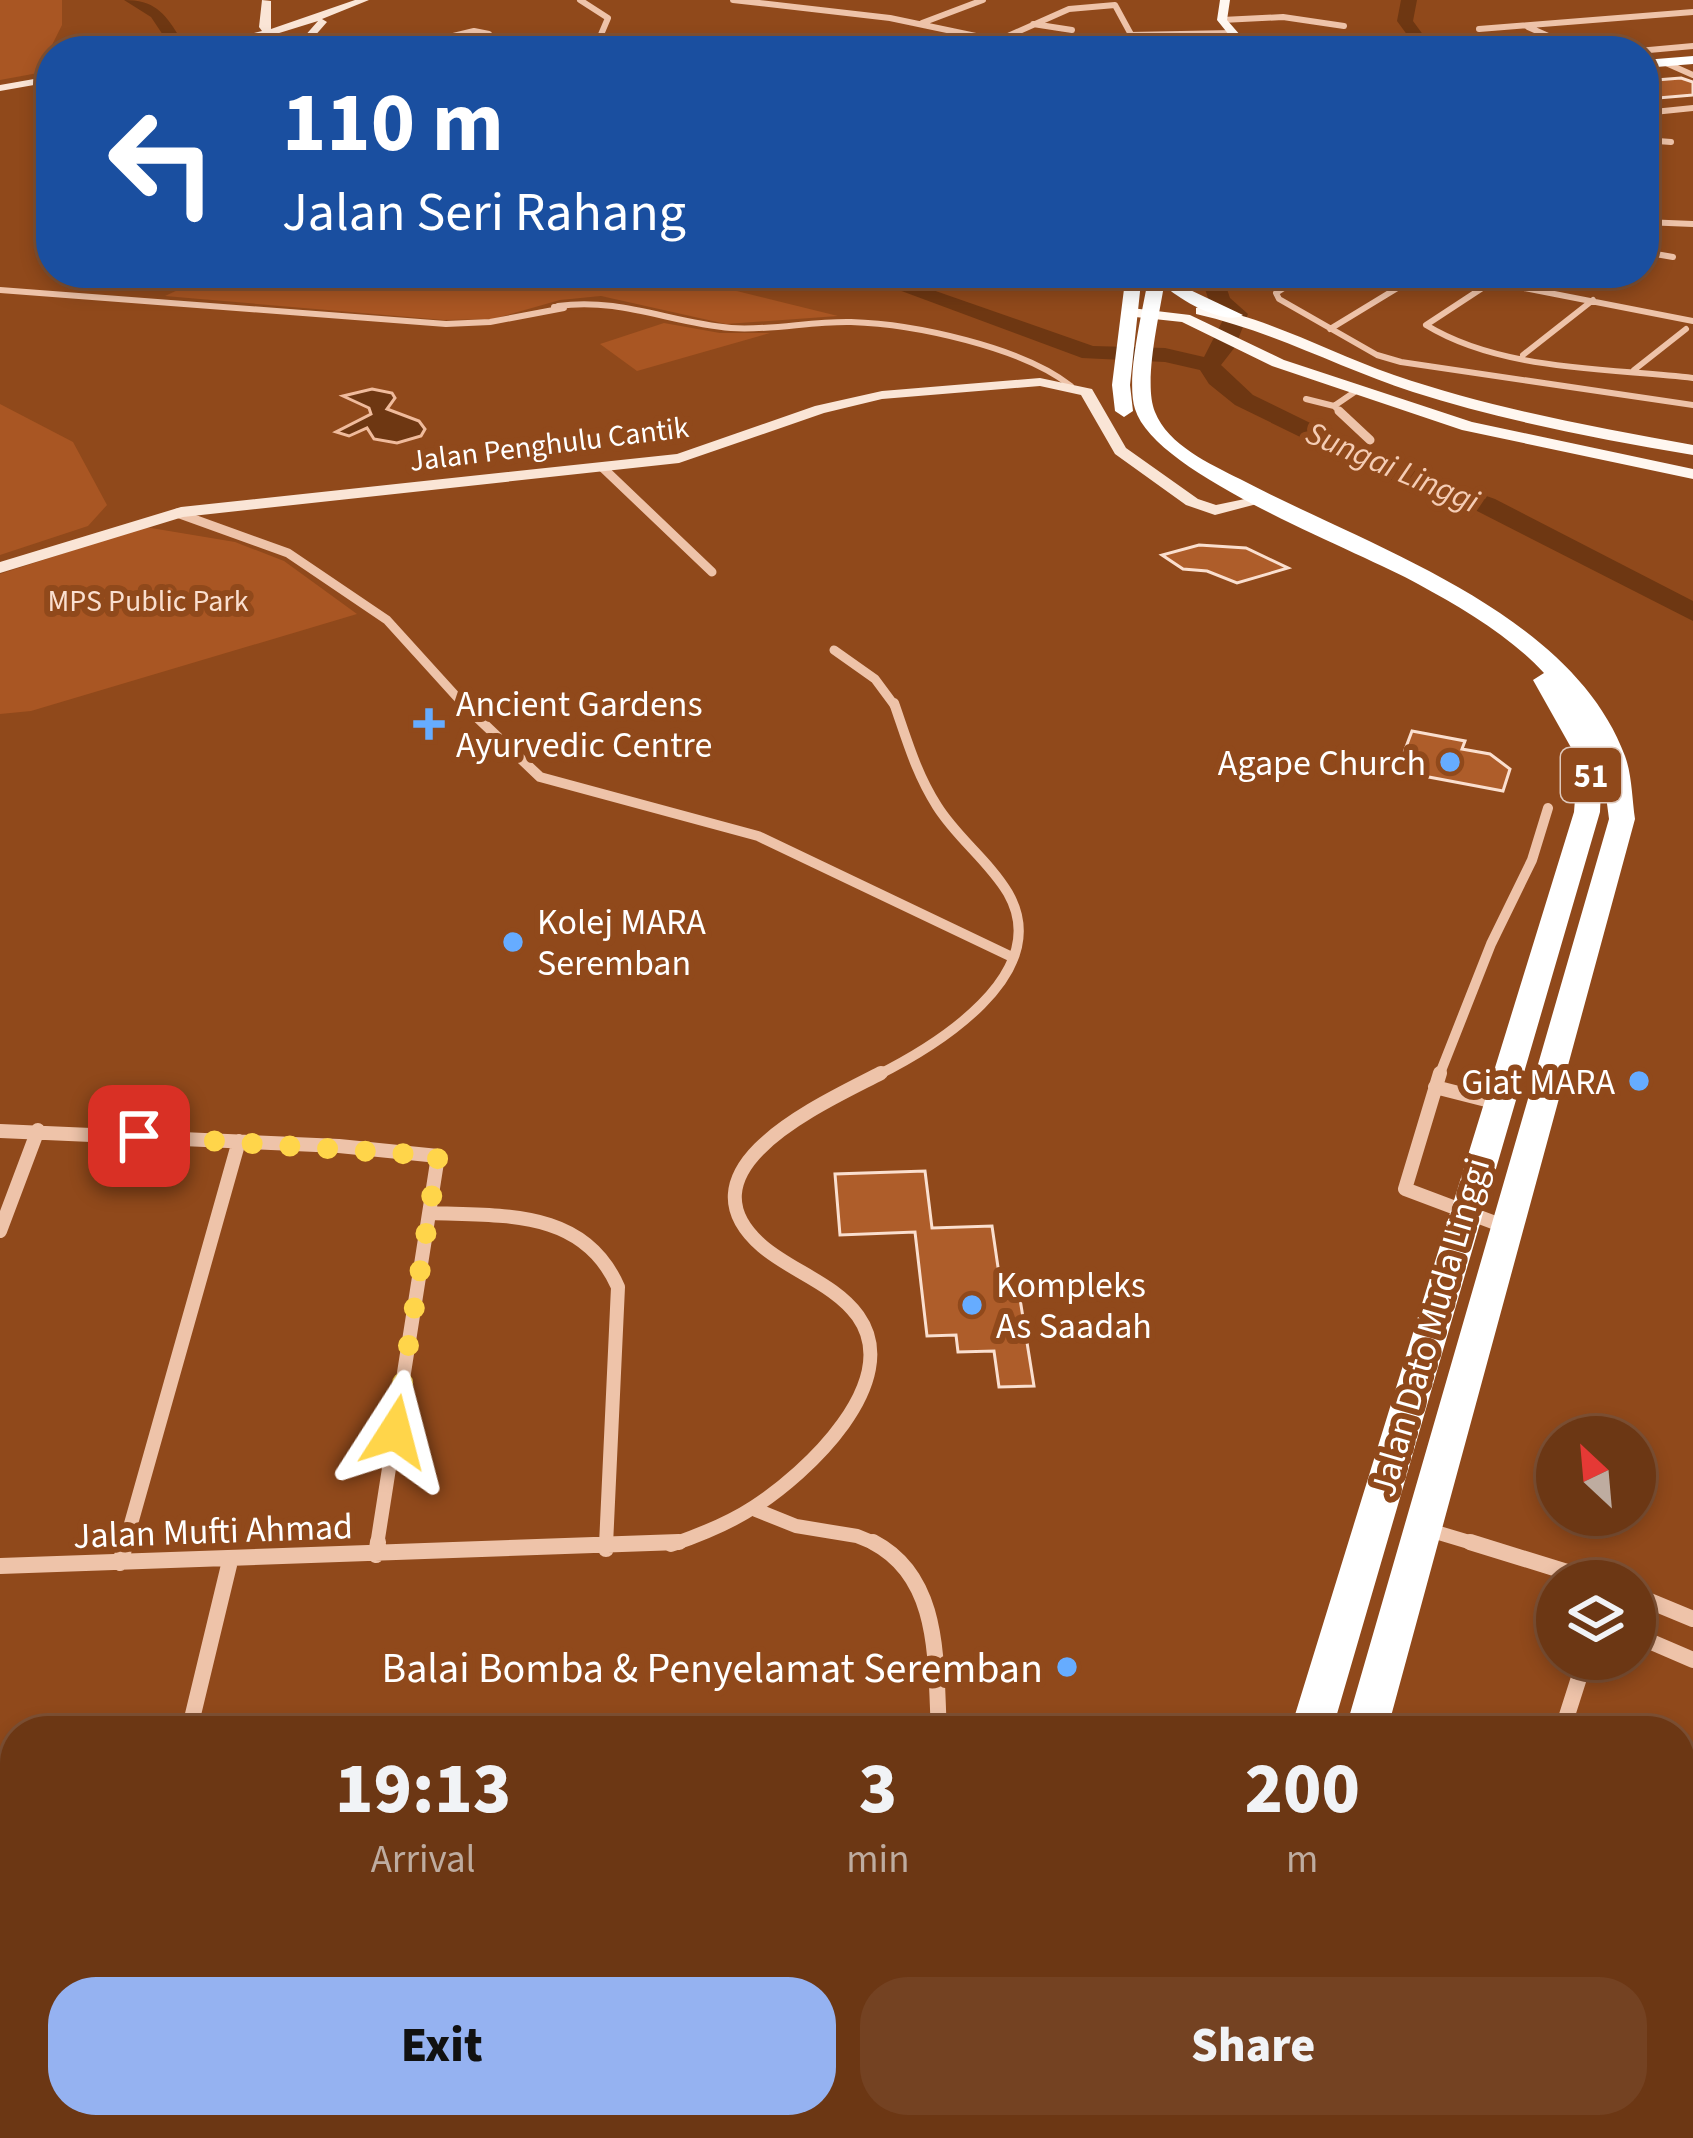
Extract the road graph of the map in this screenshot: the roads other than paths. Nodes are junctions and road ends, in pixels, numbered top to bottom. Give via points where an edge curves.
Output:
1 (263, 0) edge
2 (365, 0) edge
3 (580, 0) edge
4 (733, 0) edge
5 (766, 0) edge
6 (983, 0) edge
7 (1225, 0) edge
8 (774, 6) junction
9 (1693, 12) edge
10 (1222, 20) junction
11 (318, 21) junction
12 (921, 23) junction
13 (1032, 24) junction
14 (1344, 26) dead end
15 (1527, 26) junction
16 (1072, 29) dead end
17 (1479, 29) dead end
18 (247, 33) edge
19 (1232, 33) junction
20 (271, 35) junction
21 (1130, 35) joint
22 (309, 36) edge
23 (453, 36) edge
24 (483, 36) edge
25 (600, 36) edge
26 (981, 36) edge
27 (1007, 36) edge
28 (1235, 36) edge
29 (1549, 36) edge
30 (1693, 46) edge
31 (1659, 49) edge
32 (1659, 63) edge
33 (1659, 64) edge
34 (1691, 67) edge
35 (36, 84) edge
36 (0, 90) edge
37 (1693, 108) edge
38 (1659, 111) edge
39 (1659, 141) edge
40 (1671, 142) dead end
41 (1659, 223) edge
42 (1693, 224) edge
43 (1659, 254) edge
44 (1673, 256) dead end
45 (1133, 288) edge
46 (1156, 288) edge
47 (1175, 288) edge
48 (1284, 288) edge
49 (1397, 288) edge
50 (1482, 288) edge
51 (1538, 288) edge
52 (0, 293) edge
53 (1593, 300) junction
54 (1131, 309) junction
55 (1153, 310) junction
56 (1234, 316) junction
57 (1689, 325) edge
58 (1330, 329) junction
59 (1329, 355) junction
60 (1523, 355) junction
61 (1297, 370) junction
62 (1634, 370) junction
63 (1693, 378) edge
64 (1071, 386) junction
65 (1356, 391) junction
66 (1306, 400) dead end
67 (1693, 405) edge
68 (1334, 406) junction
69 (1370, 440) dead end
70 (1693, 451) edge
71 (603, 468) junction
72 (1693, 474) edge
73 (1254, 502) junction
74 (177, 513) junction
75 (0, 568) edge
76 (712, 572) dead end
77 (834, 650) dead end
78 (1548, 808) dead end
79 (1012, 957) junction
80 (1435, 1087) junction
81 (1500, 1104) junction
82 (38, 1130) junction
83 (0, 1131) edge
84 (239, 1141) junction
85 (431, 1213) junction
86 (1467, 1213) junction
87 (1507, 1227) junction
88 (0, 1231) edge
89 (756, 1510) junction
90 (1423, 1528) junction
91 (606, 1549) junction
92 (376, 1555) junction
93 (230, 1561) junction
94 (120, 1563) junction
95 (1536, 1563) edge
96 (0, 1566) edge
97 (1656, 1604) edge
98 (1693, 1619) edge
99 (1656, 1644) edge
100 (1693, 1660) edge
101 (1578, 1680) edge
102 (193, 1716) edge
103 (938, 1716) edge
104 (1315, 1716) edge
105 (1370, 1716) edge
106 (1567, 1716) edge

1 - 11 street via 278,19
1 - 18 street
1 - 20 street
2 - 11 street
3 - 25 street via 608,18
4 - 8 street
5 - 8 street
6 - 12 street
7 - 10 main road
8 - 12 street
9 - 15 street
10 - 14 street via 1285,17
10 - 19 main road
11 - 20 street
11 - 22 street
12 - 26 street
13 - 16 street
13 - 21 street via 1073,3 1115,4
13 - 27 street
15 - 17 street
15 - 29 street
18 - 20 street
19 - 21 street
19 - 28 main road
23 - 24 street via 489,34
30 - 31 street
32 - 34 highway
33 - 34 highway
35 - 36 street
37 - 38 street
39 - 40 street
41 - 42 street
43 - 44 street
45 - 54 highway, Jalan Dato Muda Linggi / 51
46 - 55 highway, Jalan Dato Muda Linggi / 51
47 - 56 highway
48 - 58 street via 1276,293
49 - 58 street
50 - 60 street via 1426,325 1460,343
51 - 53 street
52 - 64 street via 446,324 605,301 733,328 882,325 1012,356
53 - 57 street
53 - 60 street
54 - 55 main road
54 - 73 highway, Jalan Dato Muda Linggi / 51 via 1121,398 1132,425 1182,470
55 - 56 main road
55 - 61 main road
55 - 73 highway, Jalan Dato Muda Linggi / 51 via 1141,399 1152,425
56 - 59 main road
57 - 62 street
58 - 67 street via 1401,362
59 - 61 main road via 1287,357
59 - 70 main road via 1522,417
60 - 62 street
61 - 65 main road
62 - 63 street
64 - 71 street, Jalan Penghulu Cantik via 882,395 706,451
64 - 73 street via 1087,392 1109,438 1198,505
65 - 68 street
65 - 72 main road via 1549,447
66 - 68 street
68 - 69 street
71 - 74 street, Jalan Penghulu Cantik
71 - 76 street
73 - 81 highway, Jalan Dato Muda Linggi / 51 via 1525,662 1564,707 1590,760 1587,812
73 - 87 highway, Jalan Dato Muda Linggi / 51 via 1426,583 1547,659 1589,707 1618,763 1622,819
74 - 75 street, Jalan Penghulu Cantik
74 - 79 street via 288,554 387,620 540,777 758,836
77 - 79 street via 873,676 894,703 943,816 1013,903
78 - 80 street via 1544,837
79 - 89 street, Jalan Mufti Ahmad via 999,991 964,1028 778,1131 746,1160 734,1189 735,1216 754,1243 844,1297 874,1365 854,1413
80 - 81 street
80 - 86 street via 1406,1189
81 - 86 highway, Jalan Dato Muda Linggi / 51
82 - 83 street
82 - 84 street
82 - 88 street
84 - 85 street via 438,1156
84 - 94 street
85 - 91 street via 575,1231 614,1271
85 - 92 street
86 - 87 street
86 - 104 highway, Jalan Dato Muda Linggi / 51
87 - 90 highway, Jalan Dato Muda Linggi / 51
89 - 91 street, Jalan Mufti Ahmad via 669,1546
89 - 103 street via 802,1528 859,1536 895,1551 914,1571 926,1600
90 - 95 street
90 - 105 highway, Jalan Dato Muda Linggi / 51
91 - 92 street, Jalan Mufti Ahmad
92 - 93 street, Jalan Mufti Ahmad
93 - 94 street, Jalan Mufti Ahmad
93 - 102 street
94 - 96 street, Jalan Mufti Ahmad
97 - 98 street
99 - 100 street
101 - 106 street

